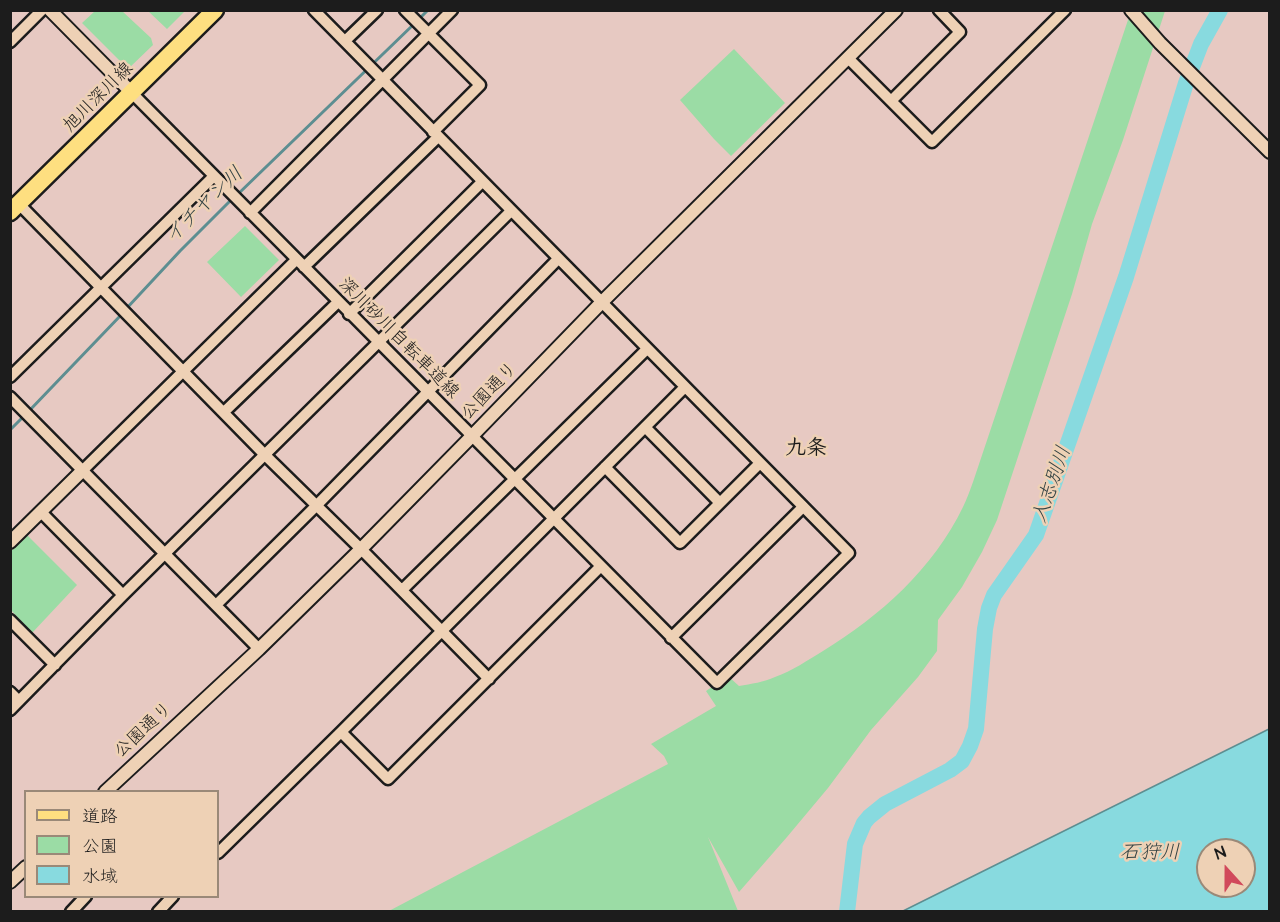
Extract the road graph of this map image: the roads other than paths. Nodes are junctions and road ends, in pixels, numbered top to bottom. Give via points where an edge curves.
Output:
1 (42, 10) edge
2 (50, 10) edge
3 (215, 10) edge
4 (314, 10) edge
5 (377, 10) edge
6 (405, 10) edge
7 (452, 10) edge
8 (896, 10) edge
9 (939, 10) edge
10 (1065, 10) edge
11 (1131, 10) edge
12 (428, 34) junction
13 (345, 41) junction
14 (10, 42) edge
15 (848, 58) junction
16 (384, 80) junction
17 (132, 93) junction
18 (891, 101) junction
19 (436, 134) junction
20 (1269, 152) edge
21 (214, 176) junction
22 (482, 182) junction
23 (15, 208) edge
24 (511, 211) junction
25 (250, 213) junction
26 (558, 259) junction
27 (300, 264) junction
28 (101, 287) junction
29 (338, 302) junction
30 (601, 303) junction
31 (349, 314) junction
32 (378, 342) junction
33 (647, 349) junction
34 (183, 371) junction
35 (10, 376) edge
36 (685, 387) junction
37 (428, 393) junction
38 (10, 397) edge
39 (224, 412) junction
40 (645, 428) junction
41 (472, 436) junction
42 (265, 455) junction
43 (760, 463) junction
44 (605, 467) junction
45 (82, 471) junction
46 (514, 479) junction
47 (720, 503) junction
48 (316, 506) junction
49 (803, 507) junction
50 (41, 512) junction
51 (554, 519) junction
52 (10, 542) edge
53 (361, 549) junction
54 (165, 554) junction
55 (601, 566) junction
56 (402, 590) junction
57 (123, 595) junction
58 (216, 605) junction
59 (10, 620) edge
60 (441, 632) junction
61 (670, 638) junction
62 (259, 649) junction
63 (55, 665) junction
64 (489, 679) junction
65 (10, 692) edge
66 (19, 701) junction
67 (10, 710) edge
68 (341, 732) junction
69 (107, 790) edge
70 (219, 852) edge
71 (24, 869) edge
72 (10, 882) edge
73 (86, 898) edge
74 (172, 898) edge
75 (71, 912) edge
76 (158, 912) edge

1 - 14 street
2 - 17 street
3 - 17 main road, 旭川深川線
4 - 13 street
5 - 13 street
6 - 12 street
7 - 12 street
8 - 15 street, 公園通り
9 - 18 street via 960,32
10 - 18 street via 932,142
11 - 20 street
12 - 16 street
12 - 19 street via 480,85
13 - 16 street
15 - 18 street
15 - 30 street, 公園通り
16 - 19 street
16 - 25 street
17 - 21 street, 深川砂川自転車道線
17 - 23 main road, 旭川深川線
19 - 22 street
19 - 27 street
21 - 25 street, 深川砂川自転車道線
21 - 28 street
22 - 24 street
22 - 31 street
23 - 28 street
24 - 26 street
24 - 32 street
25 - 27 street, 深川砂川自転車道線
26 - 30 street
26 - 37 street
27 - 29 street, 深川砂川自転車道線
27 - 34 street
28 - 34 street
28 - 35 street
29 - 31 street, 深川砂川自転車道線
29 - 39 street
30 - 33 street
30 - 41 street, 公園通り
31 - 32 street, 深川砂川自転車道線
32 - 37 street, 深川砂川自転車道線
32 - 42 street
33 - 36 street
33 - 46 street
34 - 39 street
34 - 45 street
36 - 40 street
36 - 43 street
37 - 41 street, 深川砂川自転車道線
37 - 48 street
38 - 45 street
39 - 42 street
40 - 44 street
40 - 47 street
41 - 46 street, 深川砂川自転車道線
41 - 53 street, 公園通り
42 - 48 street
42 - 54 street
43 - 47 street
43 - 49 street
44 - 47 street via 680,543
44 - 51 street
45 - 50 street
45 - 54 street
46 - 51 street, 深川砂川自転車道線
46 - 56 street
48 - 53 street
48 - 58 street
49 - 61 street
49 - 61 street, 深川砂川自転車道線 via 849,553 717,683
50 - 52 street
50 - 57 street
51 - 55 street, 深川砂川自転車道線
51 - 60 street
53 - 56 street
53 - 62 street, 公園通り
54 - 57 street
54 - 58 street
55 - 61 street, 深川砂川自転車道線
55 - 64 street
56 - 60 street
57 - 63 street
58 - 62 street
59 - 63 street
60 - 64 street
60 - 68 street
62 - 69 street, 公園通り
63 - 66 street
64 - 68 street via 388,779
65 - 66 street
66 - 67 street
68 - 70 street
71 - 72 street
73 - 75 street
74 - 76 street

